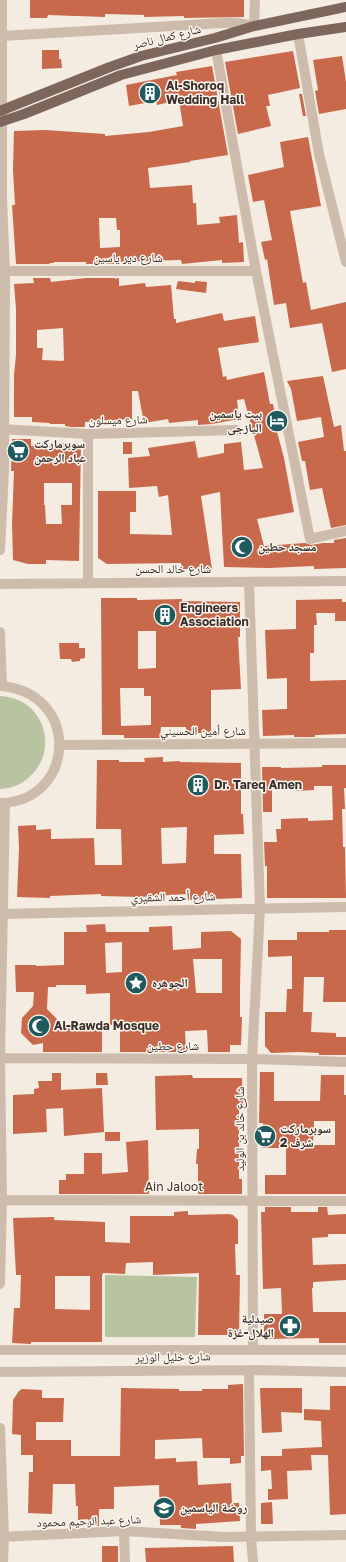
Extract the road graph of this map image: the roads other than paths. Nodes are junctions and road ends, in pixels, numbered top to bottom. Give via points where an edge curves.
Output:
1 (2, 0) edge
2 (255, 0) edge
3 (346, 7) edge
4 (254, 26) junction
5 (346, 27) edge
6 (298, 34) junction
7 (2, 36) junction
8 (216, 50) junction
9 (2, 111) edge
10 (1, 122) edge
11 (346, 262) edge
12 (2, 271) edge
13 (256, 271) junction
14 (2, 429) edge
15 (236, 430) dead end
16 (88, 434) junction
17 (346, 531) edge
18 (0, 550) edge
19 (346, 581) edge
20 (249, 582) junction
21 (88, 583) junction
22 (0, 584) edge
23 (0, 632) edge
24 (1, 686) edge
25 (255, 743) junction
26 (346, 743) edge
27 (60, 745) junction
28 (3, 803) edge
29 (346, 907) edge
30 (260, 908) junction
31 (1, 914) edge
32 (0, 1058) edge
33 (252, 1059) junction
34 (346, 1062) edge
35 (2, 1200) junction
36 (253, 1201) junction
37 (346, 1201) edge
38 (0, 1284) edge
39 (0, 1350) edge
40 (253, 1350) junction
41 (346, 1350) edge
42 (249, 1370) junction
43 (0, 1372) edge
44 (346, 1372) edge
45 (0, 1428) edge
46 (124, 1532) junction
47 (346, 1535) edge
48 (251, 1536) junction
49 (2, 1537) edge
50 (3, 1562) edge
51 (124, 1562) edge
52 (253, 1562) edge

1 - 7 street
2 - 4 street
3 - 4 main road, شارع كمال ناصر
4 - 7 street via 223,23
4 - 9 main road, شارع كمال ناصر via 141,56
5 - 6 main road, شارع كمال ناصر
6 - 8 main road, شارع كمال ناصر
6 - 11 street via 319,154
7 - 9 street
8 - 10 main road, شارع كمال ناصر via 121,75
8 - 13 street
9 - 10 street
10 - 12 street
12 - 13 street, شارع دير ياسين
12 - 14 street
13 - 17 street via 310,539
14 - 16 street, شارع ميسلون
14 - 18 street via 4,470
15 - 16 street, شارع ميسلون
16 - 21 street
19 - 20 street, شارع خالد الحسن
20 - 21 street, شارع خالد الحسن
20 - 25 street, شارع خالد بن الوليد
21 - 22 street, شارع خالد الحسن
23 - 24 street
24 - 27 street via 27,692 42,703 54,719
25 - 26 street, شارع أمين الحسيني
25 - 27 street, شارع أمين الحسيني
25 - 30 street, شارع خالد بن الوليد
27 - 28 street via 54,768 42,786 24,798
28 - 31 street
29 - 30 street, شارع أحمد الشقيري
30 - 31 street, شارع أحمد الشقيري
30 - 33 street, شارع خالد بن الوليد
31 - 32 street
32 - 33 street, شارع حطين
32 - 35 street
33 - 34 street, شارع حطين
33 - 36 street, شارع خالد بن الوليد
35 - 36 street, Ain Jaloot
35 - 38 street
36 - 37 street, Ain Jaloot
36 - 40 street, شارع خالد بن الوليد
39 - 40 street, شارع خليل الوزير
40 - 41 street, شارع خليل الوزير
42 - 43 street, شارع خليل الوزير
42 - 44 street, شارع خليل الوزير
42 - 48 street
45 - 49 street
46 - 48 street, شارع عبد الرحيم محمود
46 - 49 street, شارع عبد الرحيم محمود
46 - 51 street
47 - 48 street, شارع عبد الرحيم محمود
48 - 52 street
49 - 50 street

